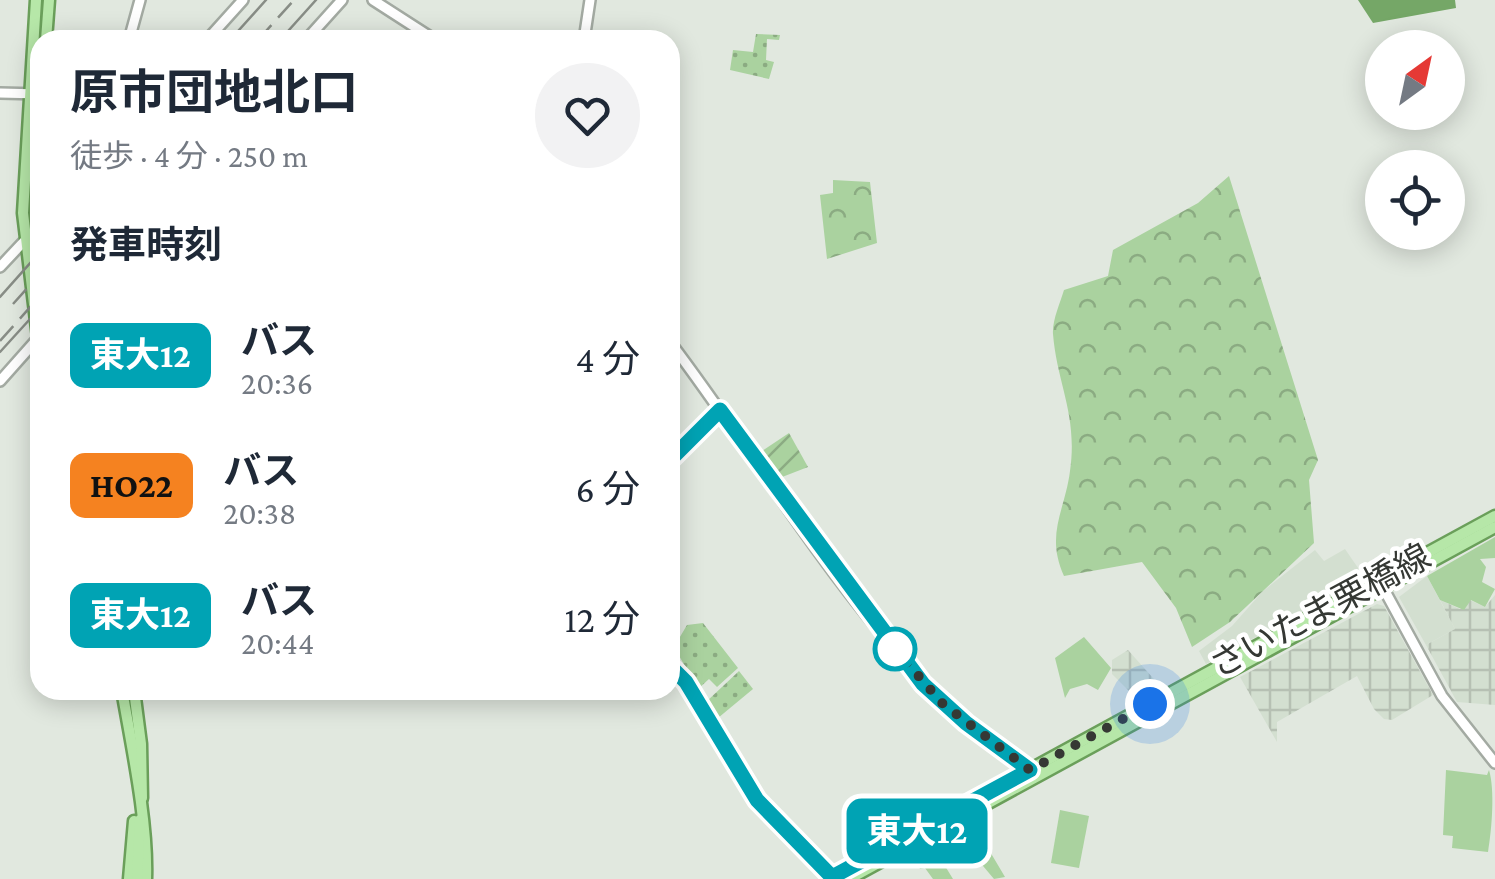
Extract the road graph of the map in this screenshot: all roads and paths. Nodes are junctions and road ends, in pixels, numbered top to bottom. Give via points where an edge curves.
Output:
1 (36, 0) edge
2 (48, 0) edge
3 (140, 0) edge
4 (243, 0) edge
5 (342, 0) edge
6 (590, 0) edge
7 (382, 6) edge
8 (36, 30) edge
9 (46, 30) edge
10 (132, 30) edge
11 (216, 30) edge
12 (315, 30) edge
13 (419, 30) edge
14 (586, 30) edge
15 (0, 94) edge
16 (30, 94) edge
17 (30, 167) edge
18 (30, 234) edge
19 (25, 240) junction
20 (0, 267) edge
21 (30, 278) edge
22 (30, 347) edge
23 (680, 356) edge
24 (0, 380) edge
25 (720, 410) junction
26 (680, 450) edge
27 (1495, 516) edge
28 (1495, 527) edge
29 (1381, 584) junction
30 (680, 676) edge
31 (123, 700) edge
32 (135, 700) edge
33 (1495, 763) edge
34 (1034, 772) junction
35 (140, 811) junction
36 (830, 878) edge
37 (129, 879) edge
38 (138, 879) edge
39 (146, 879) edge
40 (849, 879) edge

1 - 8 main road
2 - 9 main road
3 - 10 street
4 - 11 street
5 - 12 street
6 - 14 street
7 - 13 street
15 - 16 street
17 - 19 main road
18 - 19 street
19 - 20 street
19 - 21 main road
22 - 24 street
23 - 25 street
25 - 26 street
25 - 34 street via 923,684
27 - 29 main road, さいたま栗橋線
28 - 29 main road, さいたま栗橋線
29 - 33 street via 1442,696
29 - 34 main road, さいたま栗橋線
30 - 36 street via 757,800
31 - 35 main road
32 - 35 main road
34 - 36 main road, さいたま栗橋線
34 - 40 main road, さいたま栗橋線
35 - 37 main road
35 - 38 main road
35 - 39 main road

